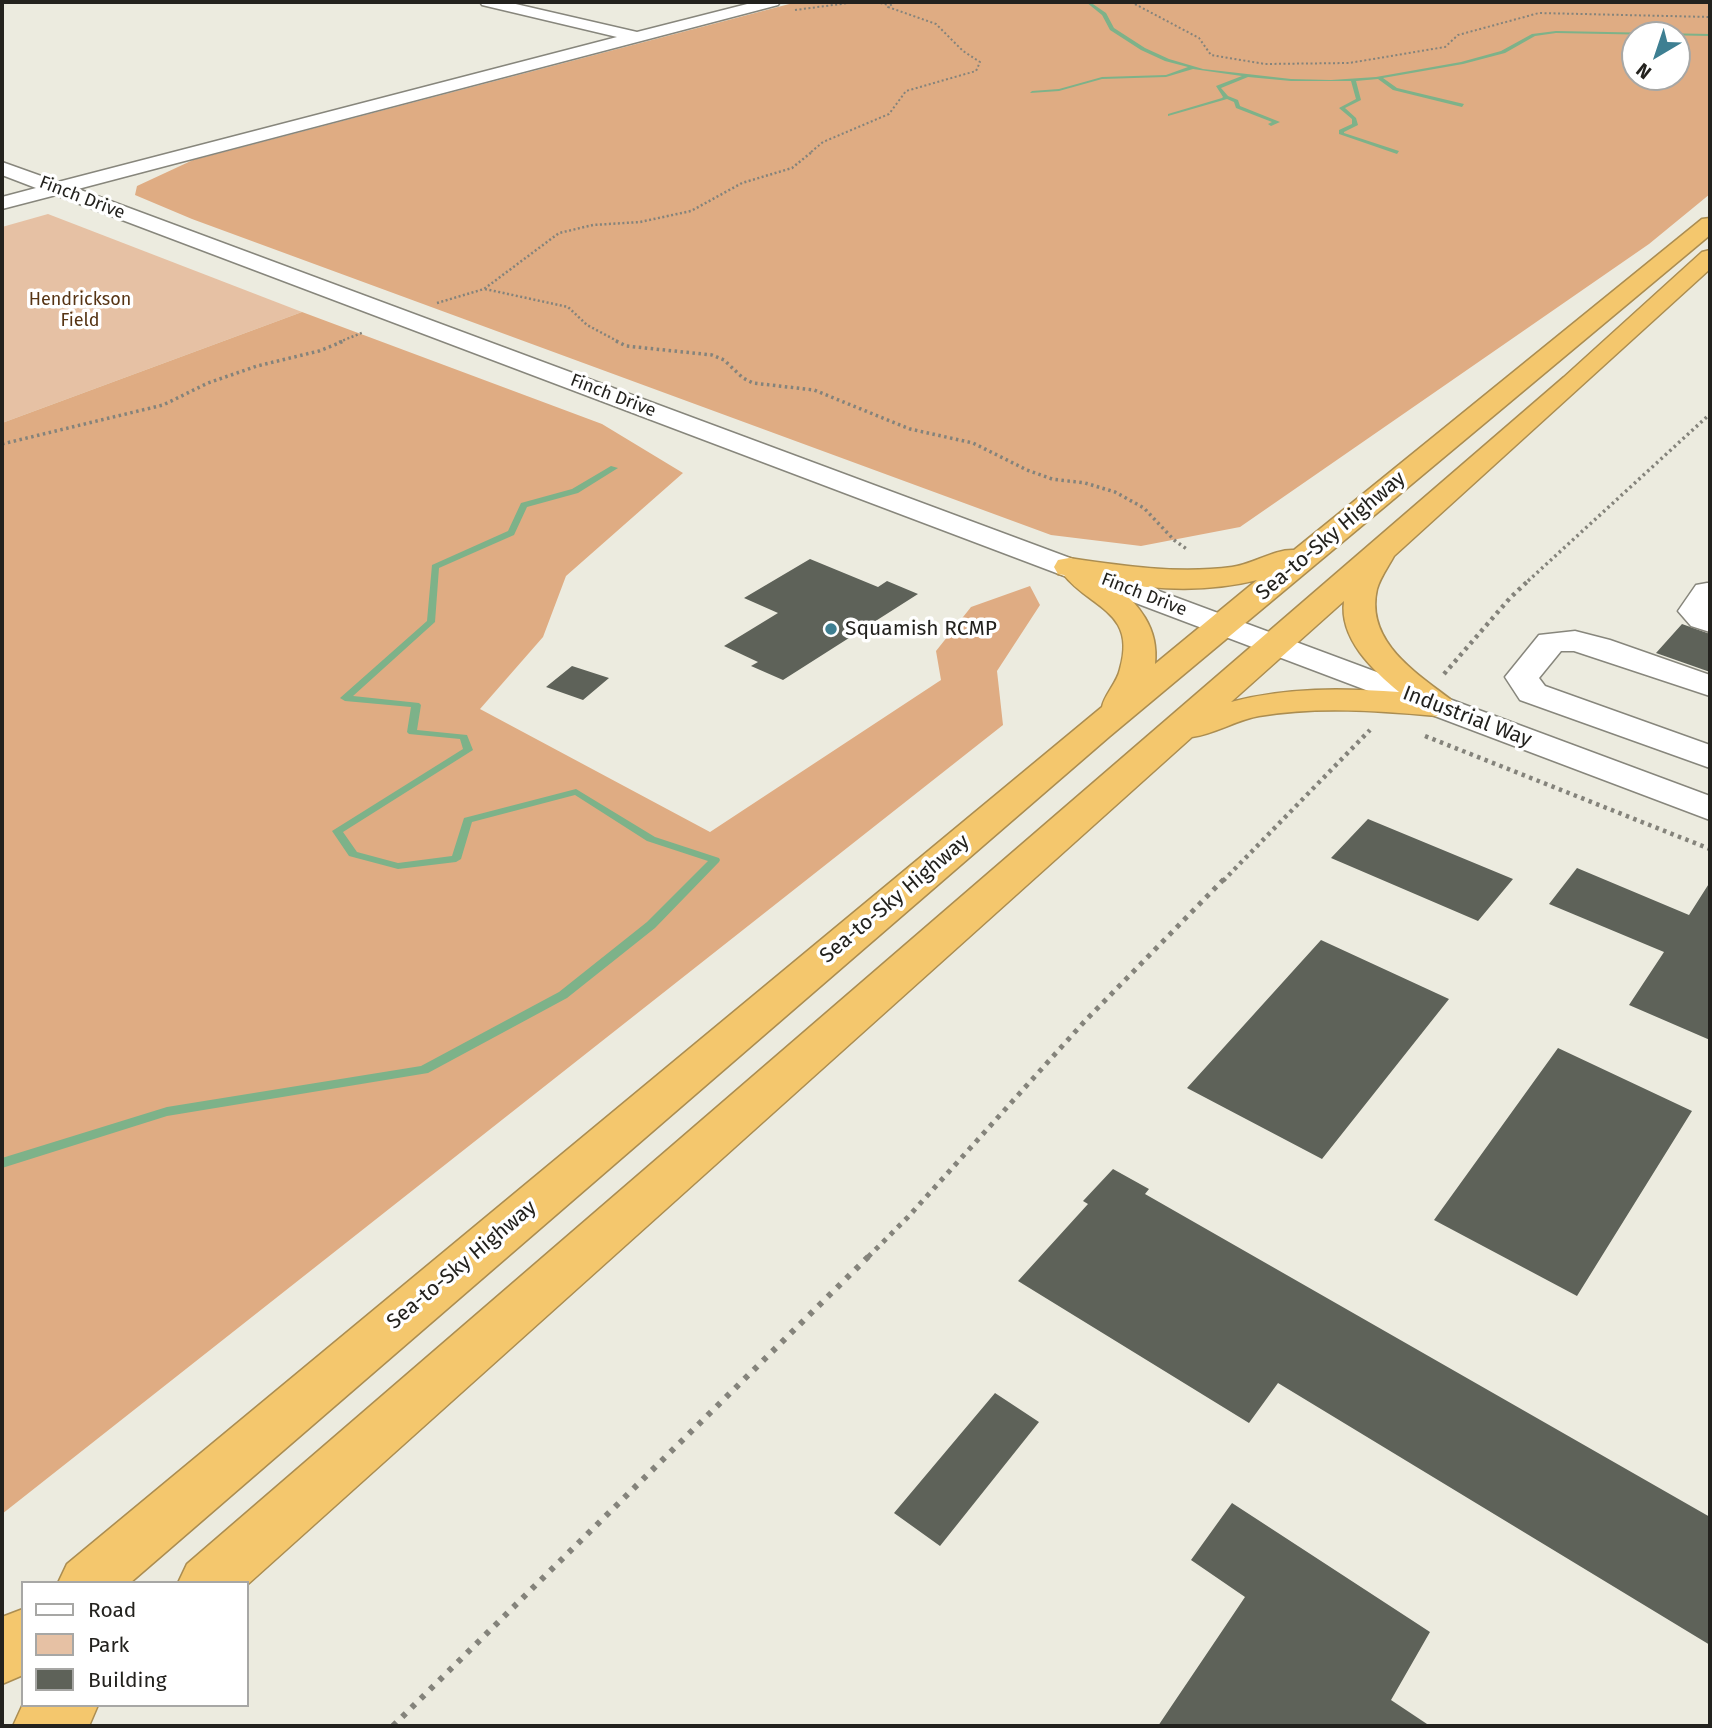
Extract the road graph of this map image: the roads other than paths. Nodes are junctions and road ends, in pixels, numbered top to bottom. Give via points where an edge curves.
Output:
1 (488, 2) edge
2 (533, 2) edge
3 (772, 2) edge
4 (505, 6) junction
5 (639, 37) junction
6 (2, 168) edge
7 (56, 189) junction
8 (2, 203) edge
9 (1710, 224) edge
10 (1710, 257) edge
11 (1324, 541) junction
12 (1382, 549) junction
13 (1069, 566) junction
14 (1224, 625) junction
15 (1274, 643) junction
16 (1710, 686) edge
17 (1435, 706) junction
18 (1112, 717) junction
19 (1164, 741) junction
20 (1710, 757) edge
21 (1710, 809) edge
22 (89, 1581) edge
23 (209, 1581) edge
24 (21, 1639) edge
25 (2, 1655) edge
26 (66, 1707) edge
27 (44, 1726) edge

1 - 4 street
2 - 4 street
3 - 5 street
4 - 5 street
5 - 7 street
6 - 7 street, Finch Drive
7 - 8 street
7 - 13 street, Finch Drive
9 - 11 highway, Sea-to-Sky Highway
10 - 12 highway, Sea-to-Sky Highway
11 - 13 highway via 1275,566 1216,578 1134,577
11 - 14 highway, Sea-to-Sky Highway
12 - 15 highway, Sea-to-Sky Highway
12 - 17 highway via 1361,589 1362,628 1375,651
13 - 14 street, Finch Drive
13 - 18 highway via 1114,598 1138,629 1142,645 1138,669
14 - 15 street, Industrial Way
14 - 18 highway, Sea-to-Sky Highway
15 - 17 street, Industrial Way
15 - 19 highway, Sea-to-Sky Highway
16 - 20 street via 1575,641 1550,642 1522,677 1532,693
17 - 19 highway via 1340,699 1288,701 1250,706
17 - 21 street, Industrial Way
18 - 22 highway, Sea-to-Sky Highway
19 - 23 highway, Sea-to-Sky Highway
24 - 25 highway
26 - 27 highway

